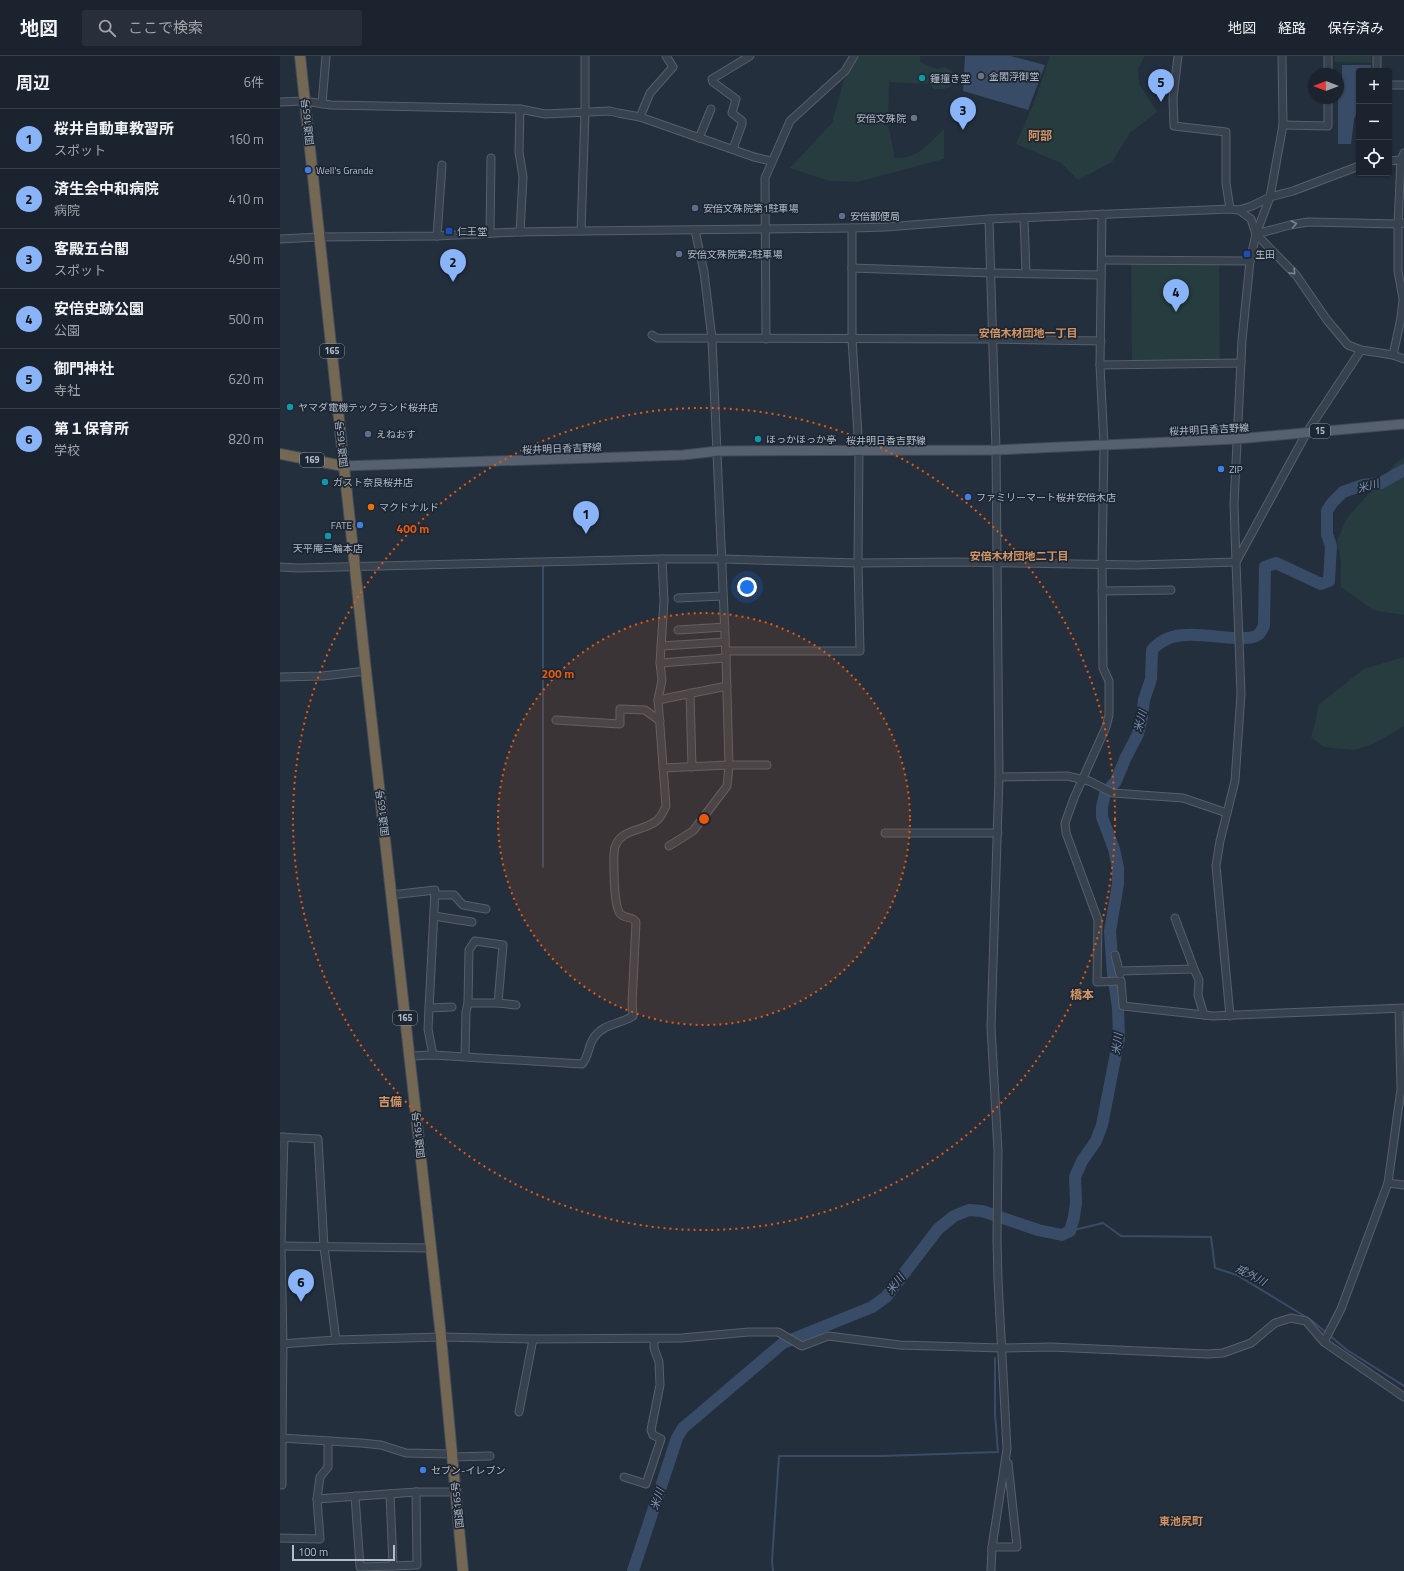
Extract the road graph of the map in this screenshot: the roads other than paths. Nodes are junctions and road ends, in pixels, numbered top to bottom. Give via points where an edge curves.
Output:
1 (300, 56) edge
2 (326, 56) edge
3 (585, 56) edge
4 (666, 56) edge
5 (750, 56) edge
6 (854, 56) edge
7 (1178, 56) edge
8 (1282, 56) edge
9 (1328, 56) edge
10 (1377, 56) edge
11 (1328, 68) edge
12 (1377, 68) edge
13 (1392, 85) edge
14 (1404, 85) edge
15 (304, 101) junction
16 (280, 102) edge
17 (322, 104) junction
18 (1328, 104) edge
19 (520, 109) junction
20 (711, 110) dead end
21 (585, 113) junction
22 (640, 117) junction
23 (1283, 125) junction
24 (699, 138) junction
25 (733, 149) junction
26 (1404, 153) edge
27 (491, 158) dead end
28 (1401, 160) junction
29 (1392, 161) edge
30 (771, 162) junction
31 (442, 165) dead end
32 (1356, 167) edge
33 (1270, 197) junction
34 (1230, 209) junction
35 (1239, 210) junction
36 (1102, 214) junction
37 (1024, 218) junction
38 (989, 219) junction
39 (1401, 224) edge
40 (852, 228) junction
41 (694, 230) junction
42 (766, 230) junction
43 (581, 231) junction
44 (520, 232) junction
45 (490, 233) junction
46 (1256, 234) junction
47 (437, 236) junction
48 (319, 237) junction
49 (280, 239) edge
50 (1102, 260) junction
51 (1250, 261) junction
52 (852, 268) junction
53 (992, 273) junction
54 (1026, 274) junction
55 (1101, 275) junction
56 (652, 335) dead end
57 (712, 339) junction
58 (766, 339) junction
59 (852, 339) junction
60 (992, 339) junction
61 (1101, 341) junction
62 (1361, 350) junction
63 (1393, 355) junction
64 (1404, 359) edge
65 (1241, 363) junction
66 (1100, 365) junction
67 (1404, 424) edge
68 (1307, 432) junction
69 (1236, 439) junction
70 (1104, 445) junction
71 (996, 450) junction
72 (718, 451) junction
73 (859, 451) junction
74 (280, 454) edge
75 (343, 466) junction
76 (662, 559) junction
77 (722, 559) junction
78 (1236, 562) junction
79 (858, 563) junction
80 (997, 563) junction
81 (1102, 565) junction
82 (355, 566) junction
83 (280, 567) edge
84 (1171, 590) dead end
85 (1102, 591) junction
86 (723, 596) junction
87 (678, 598) dead end
88 (725, 627) junction
89 (678, 630) dead end
90 (725, 642) junction
91 (661, 646) junction
92 (726, 655) junction
93 (660, 663) junction
94 (366, 671) junction
95 (280, 677) edge
96 (727, 686) junction
97 (690, 694) junction
98 (658, 700) junction
99 (556, 720) dead end
100 (660, 721) junction
101 (729, 765) junction
102 (767, 765) dead end
103 (692, 767) junction
104 (663, 768) junction
105 (999, 777) junction
106 (1082, 778) junction
107 (1227, 812) junction
108 (884, 833) dead end
109 (998, 833) junction
110 (669, 846) dead end
111 (391, 895) junction
112 (435, 895) junction
113 (486, 909) dead end
114 (434, 916) junction
115 (1175, 918) dead end
116 (472, 922) dead end
117 (1115, 955) dead end
118 (1194, 969) junction
119 (1119, 971) junction
120 (1121, 980) junction
121 (468, 1002) junction
122 (498, 1002) junction
123 (516, 1005) dead end
124 (452, 1007) dead end
125 (429, 1008) junction
126 (1402, 1009) edge
127 (1204, 1015) junction
128 (1230, 1016) junction
129 (433, 1055) junction
130 (410, 1056) junction
131 (465, 1056) junction
132 (1403, 1089) edge
133 (282, 1137) edge
134 (1388, 1183) junction
135 (1404, 1185) edge
136 (280, 1246) edge
137 (324, 1247) junction
138 (430, 1248) junction
139 (441, 1337) junction
140 (534, 1339) junction
141 (654, 1339) junction
142 (336, 1340) junction
143 (1324, 1342) junction
144 (282, 1344) edge
145 (1002, 1348) junction
146 (1404, 1397) edge
147 (519, 1412) dead end
148 (281, 1438) edge
149 (328, 1441) junction
150 (1007, 1449) junction
151 (452, 1455) junction
152 (490, 1456) dead end
153 (624, 1477) dead end
154 (280, 1485) edge
155 (416, 1492) junction
156 (456, 1492) junction
157 (390, 1494) junction
158 (355, 1496) junction
159 (317, 1499) junction
160 (280, 1538) edge
161 (992, 1547) junction
162 (393, 1566) junction
163 (463, 1571) edge
164 (991, 1571) edge

1 - 15 highway, 国道165号 / 165
2 - 17 street
3 - 21 street
4 - 22 street via 673,67 650,93
5 - 25 street via 712,79 736,99 732,113 742,121 742,127
6 - 30 street via 845,71 790,121
7 - 34 street via 1173,98 1174,126 1226,132 1226,183
8 - 23 street
9 - 11 street
10 - 12 street
13 - 14 street
15 - 16 street
15 - 17 street
15 - 48 highway, 国道165号 / 165
17 - 19 street
18 - 23 street via 1328,126
19 - 21 street via 545,114
19 - 44 street via 519,152 523,177
20 - 24 street
21 - 22 street via 610,111
21 - 43 street
22 - 24 street
23 - 33 street
24 - 25 street
25 - 30 street
26 - 28 street
27 - 45 street
28 - 29 street
28 - 39 street
30 - 42 street via 765,178
31 - 47 street
32 - 33 street
33 - 35 street
33 - 46 street
34 - 35 street
34 - 36 street
35 - 46 street via 1250,219
36 - 37 street
36 - 50 street
37 - 38 street
37 - 54 street
38 - 40 street
38 - 53 street
46 -> 39 street via 1308,222
39 - 63 street via 1398,271 1403,299
40 - 42 street
40 - 52 street
41 - 42 street
41 - 43 street
41 - 57 street via 704,272
42 - 58 street
43 - 44 street
44 - 45 street
45 - 47 street
46 - 51 street
46 -> 62 street via 1296,275 1348,345
47 - 48 street
48 - 49 street
48 - 75 highway, 国道165号 / 165
50 - 51 street
50 - 55 street
51 - 65 street
52 - 53 street
52 - 59 street
53 - 54 street
53 - 60 street
54 - 55 street
55 - 61 street
56 - 57 street via 657,338
57 - 58 street
57 - 72 street
58 - 59 street
59 - 60 street
59 - 73 street
60 - 61 street
60 - 71 street
61 - 66 street
62 - 63 street
62 - 68 street
63 - 64 street
65 - 66 street
65 - 69 street
66 - 70 street
67 - 68 main road, 桜井明日香吉野線 / 15
68 - 69 main road, 桜井明日香吉野線 / 15
68 - 78 street
69 - 70 main road, 桜井明日香吉野線 / 15
69 - 78 street
70 - 71 main road, 桜井明日香吉野線 / 15
70 - 81 street
71 - 73 main road, 桜井明日香吉野線 / 15
71 - 80 street
72 - 73 main road, 桜井明日香吉野線 / 15
72 - 75 main road, 桜井明日香吉野線 / 15 via 683,455
72 - 77 street
73 - 79 street
74 - 75 highway, 169
75 - 82 highway, 国道165号 / 165
76 - 77 street
76 - 82 street
76 - 91 street via 664,601
77 - 79 street
77 - 86 street
78 - 81 street
78 - 107 street via 1241,694 1236,781
79 - 80 street
79 - 92 street via 860,651
80 - 81 street
80 - 105 street
81 - 85 street
82 - 83 street
82 - 94 highway, 国道165号 / 165
84 - 85 street
85 - 106 street via 1103,668 1108,682 1109,715
86 - 87 street
86 - 88 street
88 - 89 street
88 - 90 street
90 - 91 street
90 - 92 street
91 - 93 street
92 - 93 street
92 - 96 street
93 - 98 street via 662,680
94 - 95 street
94 - 111 highway, 国道165号 / 165
96 - 97 street
96 - 101 street
97 - 98 street
97 - 103 street
98 - 100 street
99 - 100 street via 620,724 620,709 645,710
100 - 104 street
101 - 102 street
101 - 103 street
101 - 110 street via 727,786 693,831
103 - 104 street
104 - 131 street via 666,806 661,816 650,825 624,835 614,849 618,911 636,922 633,1016 605,1027 595,1035 586,1060 582,1064
105 - 106 street
105 - 109 street
106 - 107 street via 1113,794 1183,798
106 - 120 street via 1065,824 1066,833 1098,920 1097,982
107 - 128 street via 1216,866
108 - 109 street
109 - 145 street via 991,1027 998,1151 997,1222
111 - 112 street via 435,890
111 - 130 highway, 国道165号 / 165
112 - 113 street via 454,895 462,905
112 - 114 street
114 - 116 street
114 - 125 street
115 - 118 street
117 - 119 street
118 - 119 street
118 - 127 street via 1199,980 1198,995
119 - 120 street
120 - 127 street via 1123,1006
121 - 122 street
121 - 122 street via 469,950 475,941 503,945
121 - 131 street
122 - 123 street
124 - 125 street
125 - 129 street via 428,1029
126 - 128 street
126 - 132 street
127 - 128 street
129 - 130 street
129 - 131 street
130 - 138 highway, 国道165号 / 165
132 - 134 street
133 - 136 street
133 - 137 street via 318,1139
134 - 135 street
134 - 143 street via 1341,1309
136 - 137 street
136 - 144 street
137 - 138 street
137 - 142 street
138 - 139 highway, 国道165号 / 165
139 - 140 street
139 - 142 street
139 - 151 highway, 国道165号 / 165
140 - 141 street
140 - 147 street
141 - 145 street via 778,1332 802,1346 828,1336 900,1345
141 - 153 street via 660,1385 651,1430 652,1435 661,1439 646,1484
142 - 144 street
143 - 145 street via 1306,1321 1291,1318 1275,1323 1251,1344 1207,1354 1051,1347
143 - 146 street
144 - 148 street
145 - 150 street
148 - 149 street
148 - 154 street
149 - 151 street via 381,1445 406,1453
149 - 159 street via 328,1467 320,1477
150 - 161 street
150 - 161 street via 1017,1547
151 - 152 street
151 - 156 highway, 国道165号 / 165
155 - 156 street
155 - 157 street
155 - 162 street via 416,1565
156 - 163 highway, 国道165号 / 165
157 - 158 street
157 - 162 street
158 - 159 street
158 - 162 street via 360,1567
159 - 160 street via 320,1539
161 - 164 street

